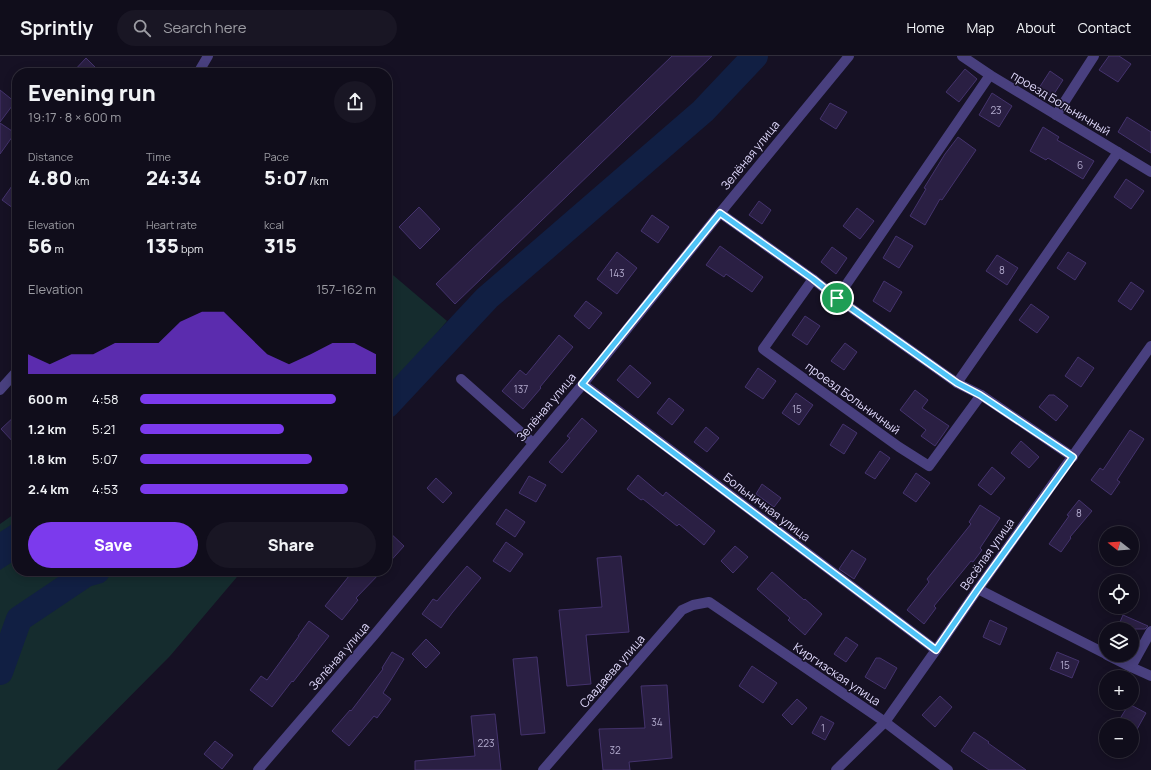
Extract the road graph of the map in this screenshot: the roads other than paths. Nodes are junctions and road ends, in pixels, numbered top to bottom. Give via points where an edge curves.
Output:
1 (208, 56) edge
2 (849, 56) edge
3 (962, 56) edge
4 (1094, 56) edge
5 (201, 68) edge
6 (990, 75) junction
7 (1056, 115) junction
8 (1118, 152) junction
9 (1151, 172) edge
10 (720, 213) junction
11 (813, 279) junction
12 (837, 298) junction
13 (1151, 346) edge
14 (12, 377) edge
15 (461, 379) dead end
16 (957, 383) junction
17 (582, 384) junction
18 (0, 390) edge
19 (980, 395) junction
20 (533, 443) junction
21 (1073, 457) junction
22 (978, 589) junction
23 (709, 602) joint
24 (1151, 631) edge
25 (936, 650) junction
26 (1099, 651) edge
27 (1121, 662) edge
28 (1131, 667) junction
29 (1151, 676) edge
30 (885, 722) junction
31 (258, 770) edge
32 (543, 770) edge
33 (836, 770) edge
34 (948, 770) edge

1 - 5 street
2 - 10 street, Зелёная улица
3 - 6 street, проезд Больничный
4 - 7 street
6 - 7 street, проезд Больничный
6 - 12 street
7 - 8 street, проезд Больничный
8 - 9 street, проезд Больничный
8 - 16 street
10 - 11 street
10 - 17 street, Зелёная улица
11 - 12 street
11 - 19 street, проезд Больничный via 763,350 899,447 929,466
12 - 16 street
13 - 21 street, Весёлая улица
14 - 18 street
15 - 20 street
16 - 19 street
17 - 20 street, Зелёная улица
17 - 25 street, Больничная улица
19 - 21 street
20 - 31 street, Зелёная улица via 376,634
21 - 22 street, Весёлая улица
22 - 25 street, Весёлая улица
22 - 26 street
23 - 30 street, Киргизская улица
23 - 32 street, Саадаева улица via 682,610
24 - 28 street
25 - 30 street, Весёлая улица
27 - 28 street
28 - 29 street
30 - 33 street, Весёлая улица
30 - 34 street, Киргизская улица

